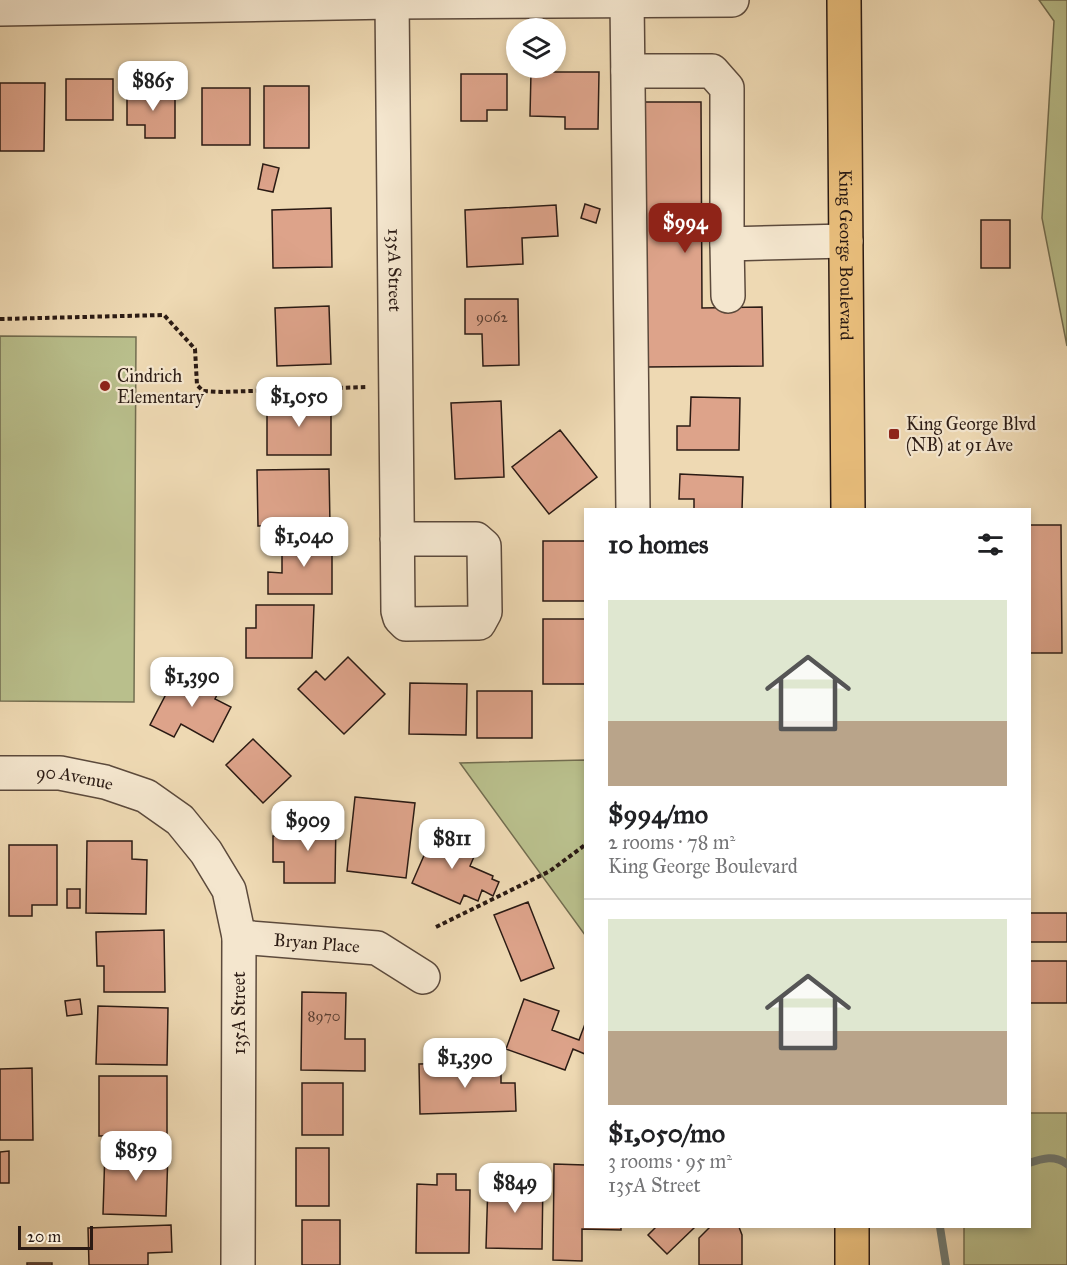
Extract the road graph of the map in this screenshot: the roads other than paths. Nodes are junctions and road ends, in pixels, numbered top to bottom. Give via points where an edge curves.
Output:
1 (627, 0) edge
2 (732, 0) edge
3 (844, 0) edge
4 (392, 1) edge
5 (0, 9) edge
6 (628, 71) junction
7 (846, 241) junction
8 (727, 244) junction
9 (728, 296) dead end
10 (633, 508) edge
11 (848, 508) edge
12 (397, 539) dead end
13 (0, 773) edge
14 (146, 796) joint
15 (240, 937) junction
16 (423, 977) dead end
17 (852, 1228) edge
18 (238, 1265) edge
19 (852, 1265) edge

1 - 2 street
1 - 4 street
1 - 6 street
3 - 7 main road, King George Boulevard
4 - 5 street
4 - 12 street, 135A Street
6 - 8 street via 712,71 727,88
6 - 10 street
7 - 8 street
7 - 11 main road, King George Boulevard
8 - 9 street
13 - 14 street, 90 Avenue via 60,773
14 - 15 street, 135A Street via 180,820 206,852 229,890
15 - 16 street, Bryan Place via 377,948
15 - 18 street, 135A Street
17 - 19 main road

